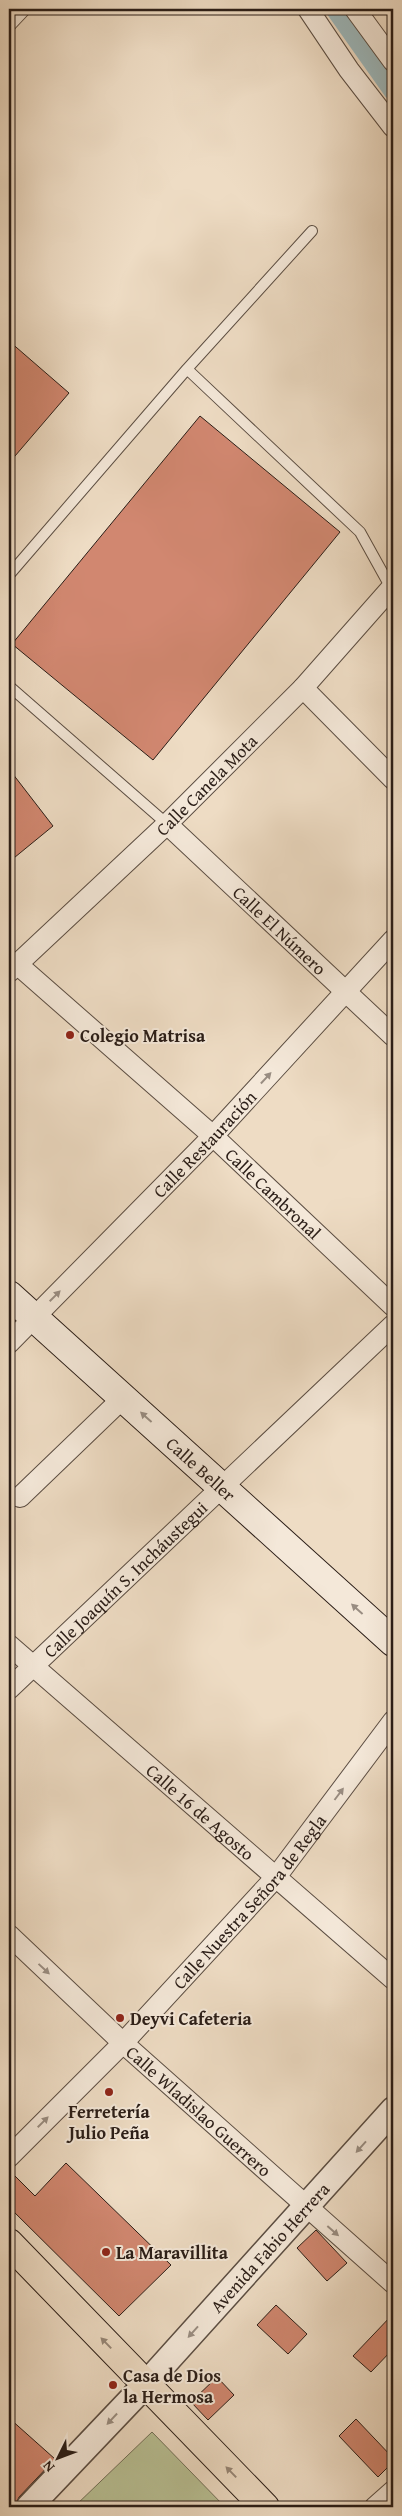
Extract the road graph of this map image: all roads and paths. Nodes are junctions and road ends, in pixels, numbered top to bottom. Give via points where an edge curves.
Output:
1 (26, 9) edge
2 (308, 9) edge
3 (355, 9) edge
4 (9, 27) edge
5 (393, 61) edge
6 (393, 127) edge
7 (312, 231) dead end
8 (187, 368) junction
9 (9, 575) edge
10 (392, 587) edge
11 (9, 686) edge
12 (303, 688) junction
13 (393, 779) edge
14 (167, 824) junction
15 (393, 940) edge
16 (13, 968) edge
17 (346, 992) junction
18 (393, 1036) edge
19 (213, 1136) junction
20 (9, 1295) edge
21 (393, 1306) edge
22 (34, 1317) junction
23 (393, 1325) edge
24 (9, 1343) edge
25 (124, 1397) junction
26 (223, 1486) junction
27 (20, 1497) dead end
28 (393, 1642) edge
29 (9, 1645) edge
30 (32, 1666) junction
31 (9, 1689) edge
32 (393, 1721) edge
33 (276, 1877) junction
34 (9, 1935) edge
35 (393, 1978) edge
36 (123, 2043) junction
37 (393, 2110) edge
38 (9, 2156) edge
39 (306, 2207) junction
40 (9, 2243) edge
41 (393, 2283) edge
42 (146, 2384) junction
43 (393, 2491) edge
44 (29, 2507) edge
45 (265, 2507) edge
46 (375, 2507) edge

1 - 4 lane
2 - 6 street
3 - 5 street
7 - 8 lane
8 - 9 lane
8 - 10 lane via 360,532
10 - 12 street, Calle Canela Mota
11 - 14 lane
12 - 13 street
12 - 14 street, Calle Canela Mota
14 - 16 street, Calle Canela Mota
14 - 17 street, Calle El Número
15 - 17 street, Calle Restauración
16 - 19 street, Calle Cambronal
17 - 18 street, Calle El Número
19 -> 17 street, Calle Restauración
19 - 21 street, Calle Cambronal
22 -> 19 street, Calle Restauración
20 - 22 main road, Calle Beller
22 - 24 street, Calle Restauración
22 - 25 main road, Calle Beller
23 - 26 street, Calle Joaquín S. Incháustegui
26 -> 25 main road, Calle Beller
25 - 27 street
28 -> 26 main road, Calle Beller
26 - 30 street, Calle Joaquín S. Incháustegui
29 - 30 street, Calle 16 de Agosto
30 - 31 street, Calle Joaquín S. Incháustegui
30 - 33 street, Calle 16 de Agosto
33 -> 32 street, Calle Nuestra Señora de Regla
33 - 35 street, Calle 16 de Agosto
33 - 36 street, Calle Nuestra Señora de Regla
34 -> 36 street, Calle Wladislao Guerrero
38 -> 36 street, Calle Nuestra Señora de Regla
36 - 39 street, Calle Wladislao Guerrero
37 -> 39 street, Avenida Fabio Herrera
39 -> 41 street, Calle Wladislao Guerrero
39 -> 42 street, Avenida Fabio Herrera
42 -> 40 main road
42 -> 44 street, Avenida Fabio Herrera
45 -> 42 main road
43 - 46 street

